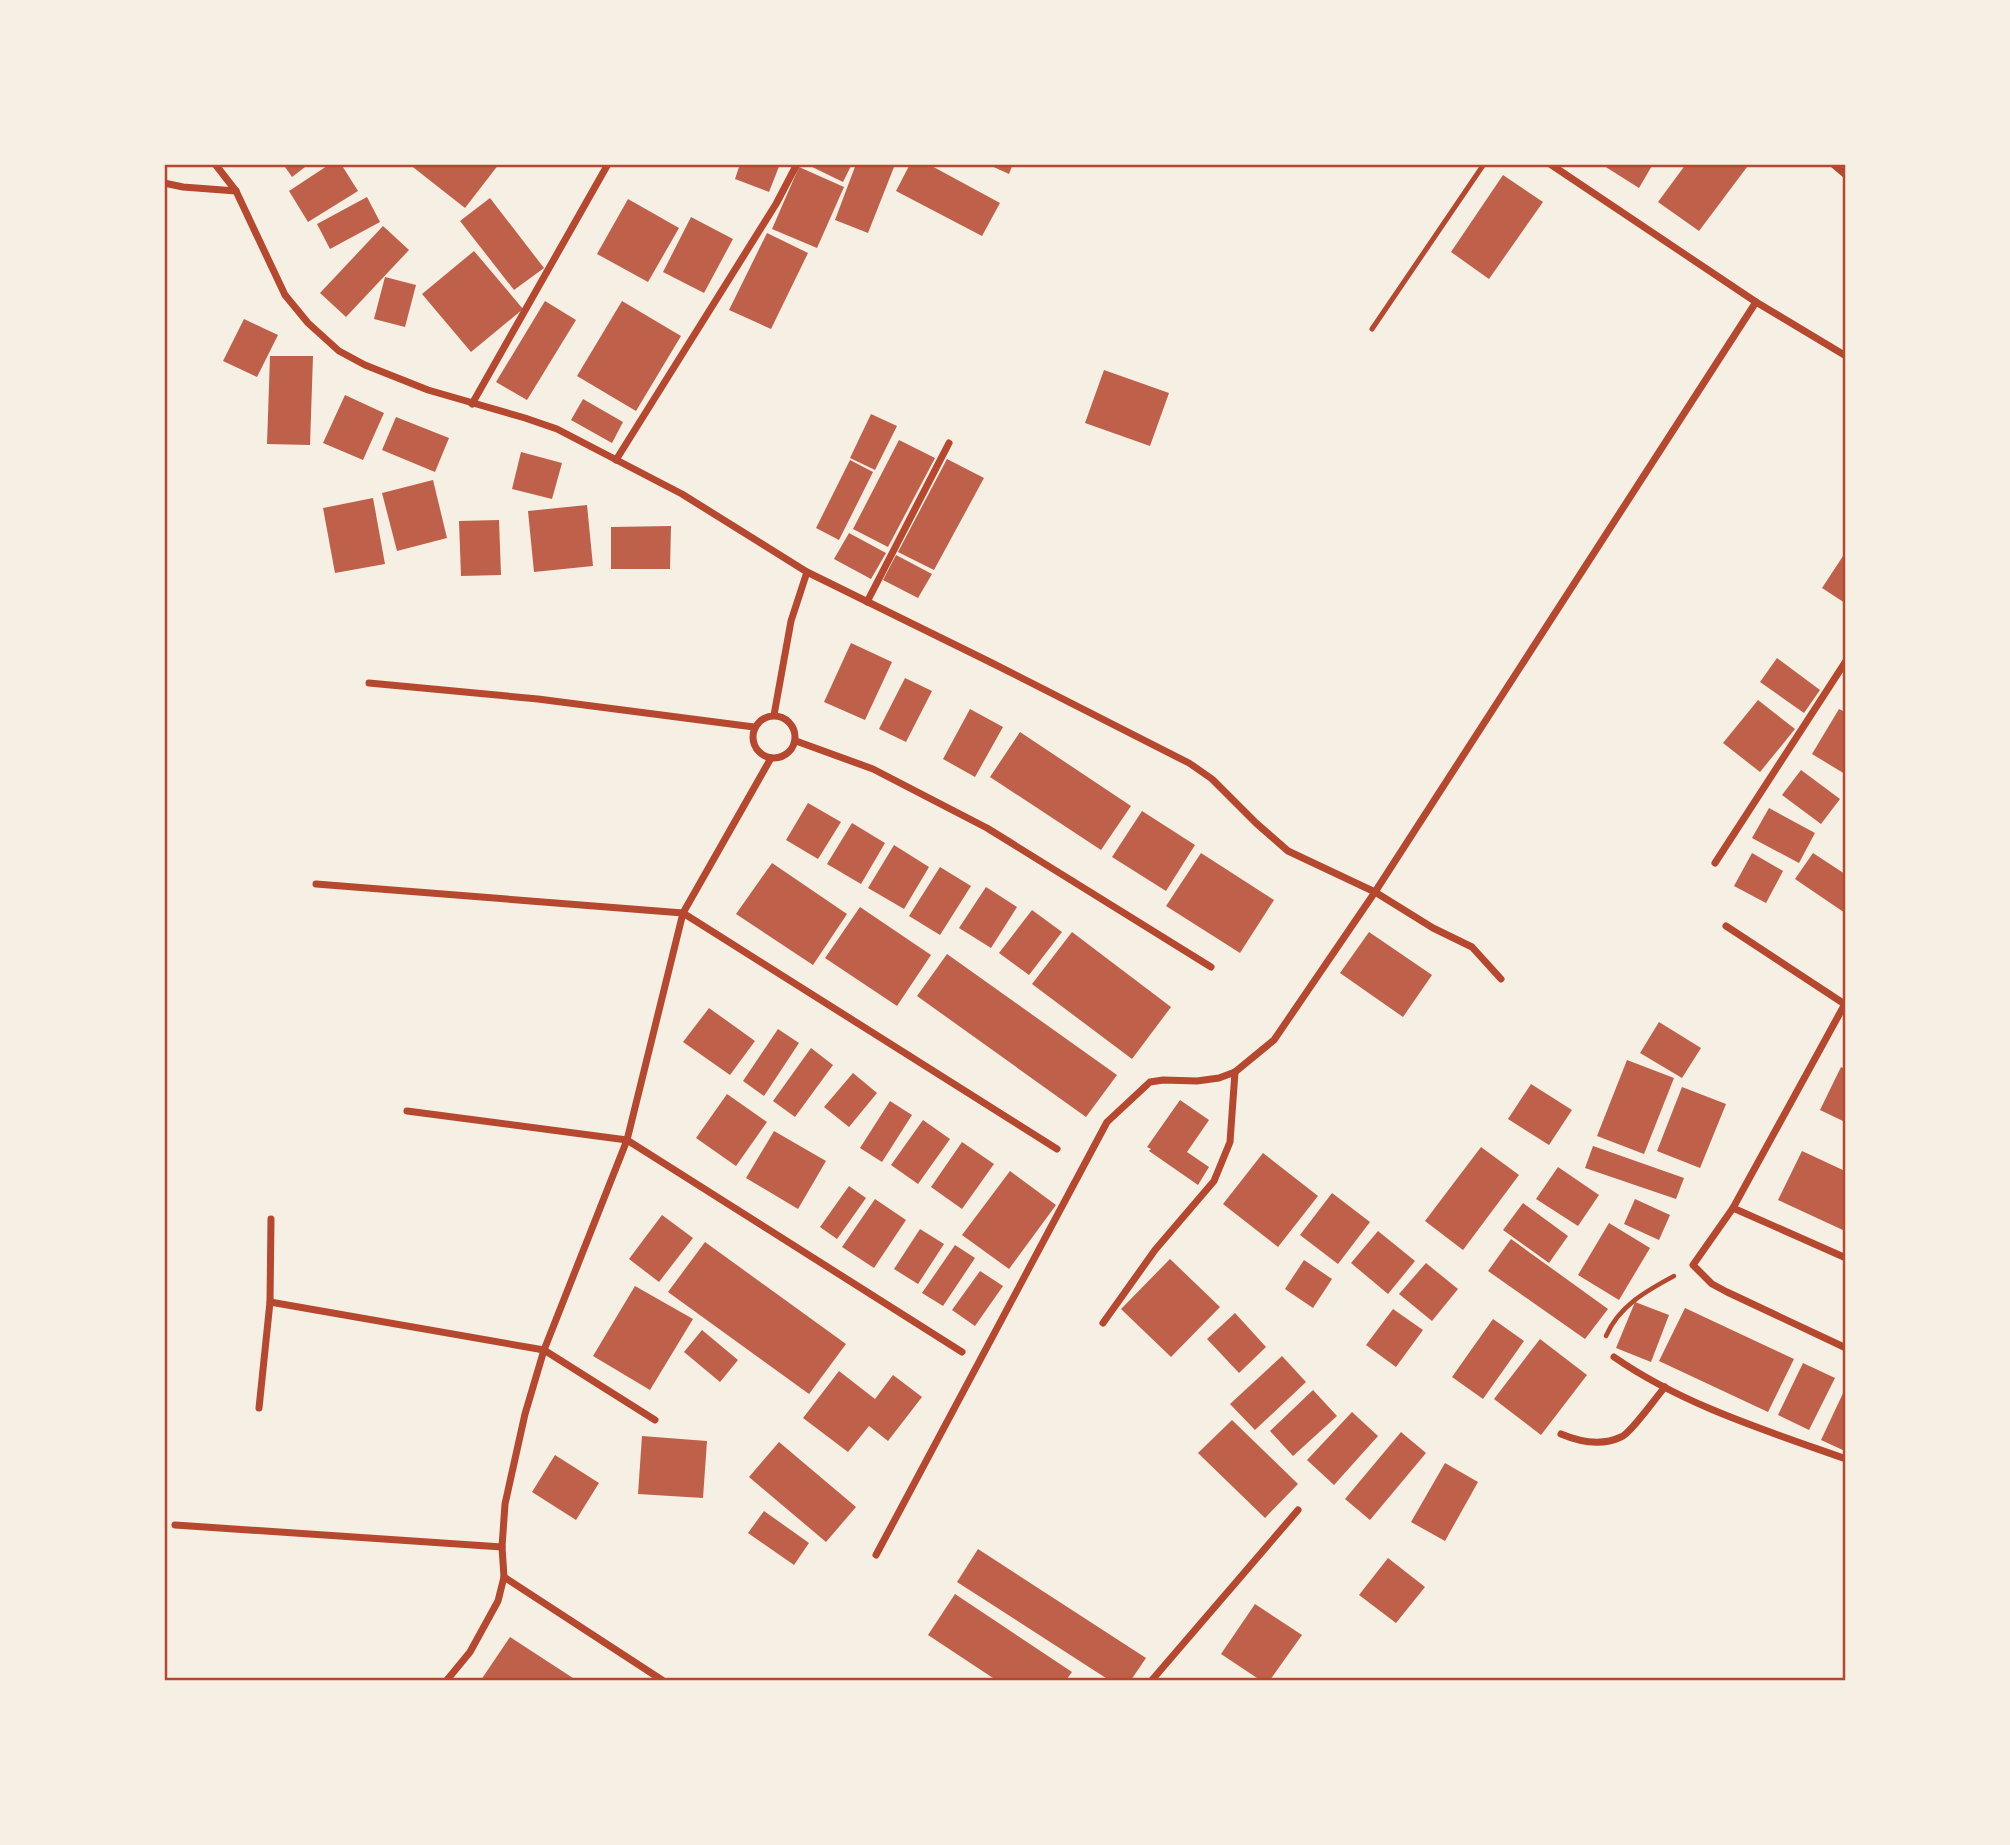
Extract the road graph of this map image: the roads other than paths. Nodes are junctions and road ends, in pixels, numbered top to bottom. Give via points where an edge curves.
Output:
1 (215, 164) edge
2 (608, 164) edge
3 (797, 164) edge
4 (1484, 164) edge
5 (1550, 164) edge
6 (1833, 164) edge
7 (1846, 174) edge
8 (164, 183) edge
9 (236, 191) junction
10 (1756, 302) junction
11 (1372, 329) dead end
12 (1846, 356) edge
13 (472, 404) junction
14 (949, 443) dead end
15 (617, 460) junction
16 (807, 572) junction
17 (867, 602) junction
18 (1846, 661) edge
19 (369, 682) dead end
20 (774, 715) junction
21 (754, 727) junction
22 (796, 741) junction
23 (771, 758) junction
24 (1715, 863) dead end
25 (316, 884) dead end
26 (1375, 892) junction
27 (682, 912) junction
28 (1726, 926) dead end
29 (1211, 967) dead end
30 (1502, 979) dead end
31 (1845, 1004) edge
32 (1235, 1072) junction
33 (407, 1111) dead end
34 (626, 1140) junction
35 (1057, 1149) dead end
36 (1733, 1208) junction
37 (271, 1219) dead end
38 (1846, 1258) edge
39 (270, 1302) junction
40 (1103, 1323) dead end
41 (1846, 1348) edge
42 (544, 1350) junction
43 (962, 1352) dead end
44 (1614, 1357) road end
45 (1665, 1387) junction
46 (259, 1408) dead end
47 (655, 1420) dead end
48 (1561, 1434) dead end
49 (1846, 1459) edge
50 (1298, 1510) dead end
51 (175, 1525) dead end
52 (502, 1547) junction
53 (876, 1555) dead end
54 (504, 1577) junction
55 (447, 1681) edge
56 (662, 1681) edge
57 (1152, 1681) edge

1 - 9 street
2 - 13 street
3 - 15 street
4 - 11 lane
5 - 10 street
6 - 7 street
8 - 9 street
9 - 13 street via 285,295 339,351
10 - 12 street
10 - 26 street
13 - 15 street via 557,429
14 - 17 street
15 - 16 street via 682,494
16 - 17 street
16 - 20 street via 791,621
17 - 26 street via 1189,763 1288,851
18 - 24 street
19 - 21 street
20 - 21 street
20 - 22 street via 795,728
21 - 23 street via 752,740 758,752
22 - 23 street via 787,755
22 - 29 street via 873,769 988,828
23 - 27 street
25 - 27 street
26 - 30 street via 1472,947
26 - 32 street via 1274,1040
27 - 34 street
27 - 35 street
28 - 31 street
31 - 36 street
32 - 40 street via 1230,1142 1213,1181 1155,1250
32 - 53 street via 1196,1081 1150,1082 1107,1122
33 - 34 street
34 - 42 street
34 - 43 street
36 - 38 street
36 - 41 street via 1693,1265 1712,1284
37 - 39 street
39 - 42 street
39 - 46 street
42 - 47 street
42 - 52 street via 510,1479
44 - 45 street
45 - 48 street via 1623,1437 1580,1442
45 - 49 street via 1755,1427
50 - 57 street
51 - 52 street
52 - 54 street
54 - 55 street via 486,1625
54 - 56 street

